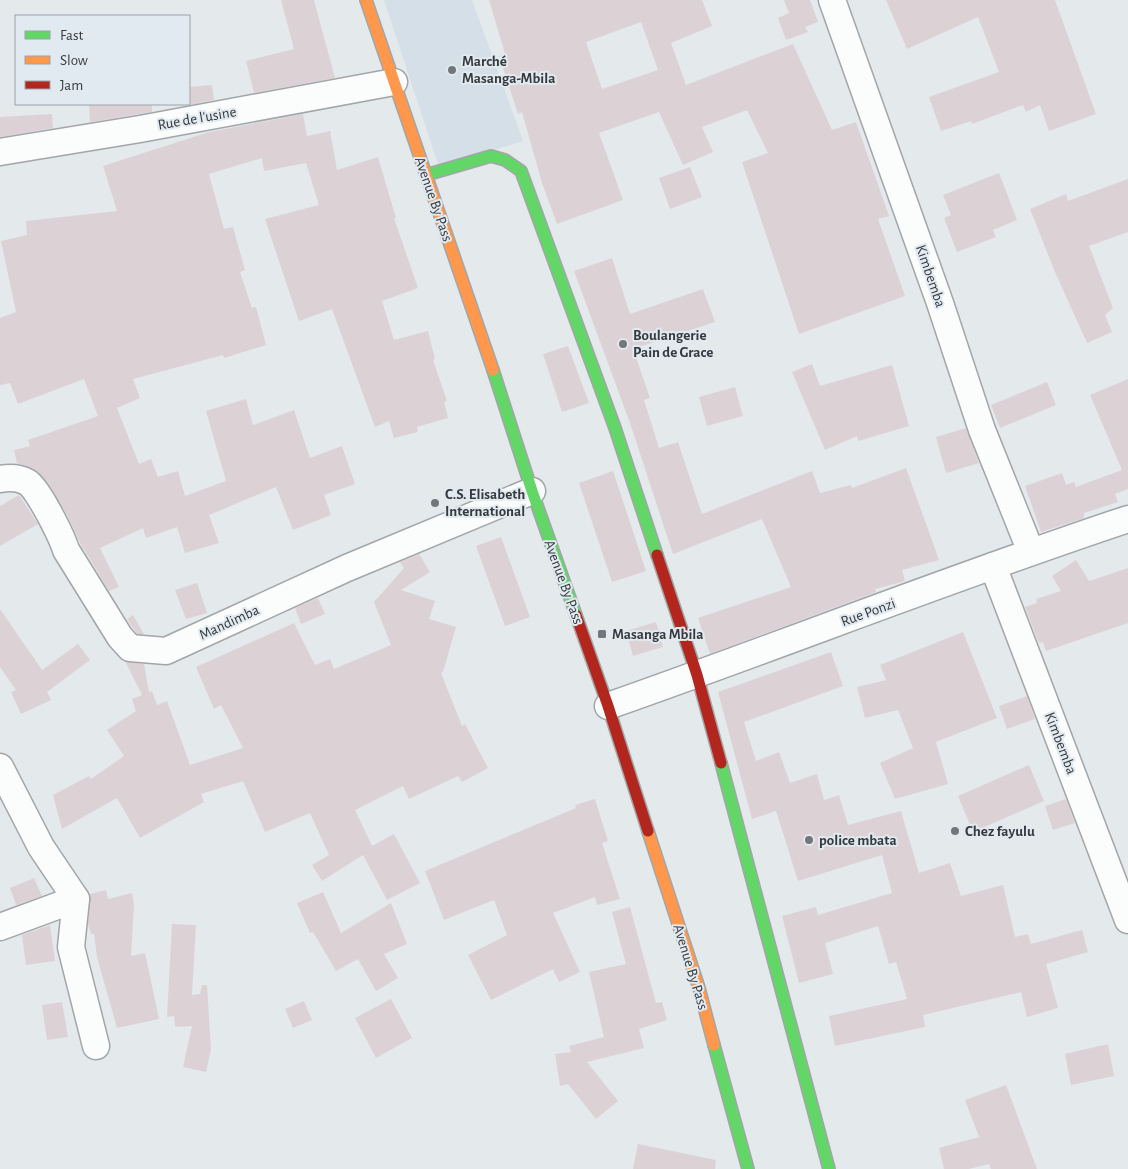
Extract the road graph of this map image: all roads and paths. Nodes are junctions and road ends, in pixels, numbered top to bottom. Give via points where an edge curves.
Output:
1 (366, 0) edge
2 (832, 0) edge
3 (394, 82) junction
4 (0, 152) edge
5 (426, 175) junction
6 (0, 479) edge
7 (532, 491) junction
8 (1128, 519) edge
9 (1031, 552) junction
10 (993, 566) junction
11 (697, 675) junction
12 (608, 706) junction
13 (0, 768) edge
14 (76, 899) junction
15 (1128, 920) edge
16 (0, 927) edge
17 (96, 1046) dead end
18 (748, 1169) edge
19 (829, 1169) edge

1 - 3 main road, Avenue By Pass
2 - 9 street, Kimbemba via 982,430
3 - 4 street, Rue de l'usine
3 - 5 main road, Avenue By Pass
5 - 7 main road, Avenue By Pass
5 - 11 main road via 491,156 505,160 521,171 615,428
6 - 7 street, Mandimba via 13,477 28,483 120,638 130,648 166,651 347,568
7 - 12 main road, Avenue By Pass
8 - 9 street, Rue Ponzi
9 - 10 street, Rue Ponzi
10 - 11 street, Rue Ponzi
10 - 15 street, Kimbemba
11 - 12 street, Rue Ponzi
11 - 19 main road
12 - 18 main road, Avenue By Pass via 698,988
13 - 14 street via 41,847
14 - 16 street
14 - 17 street via 71,947

